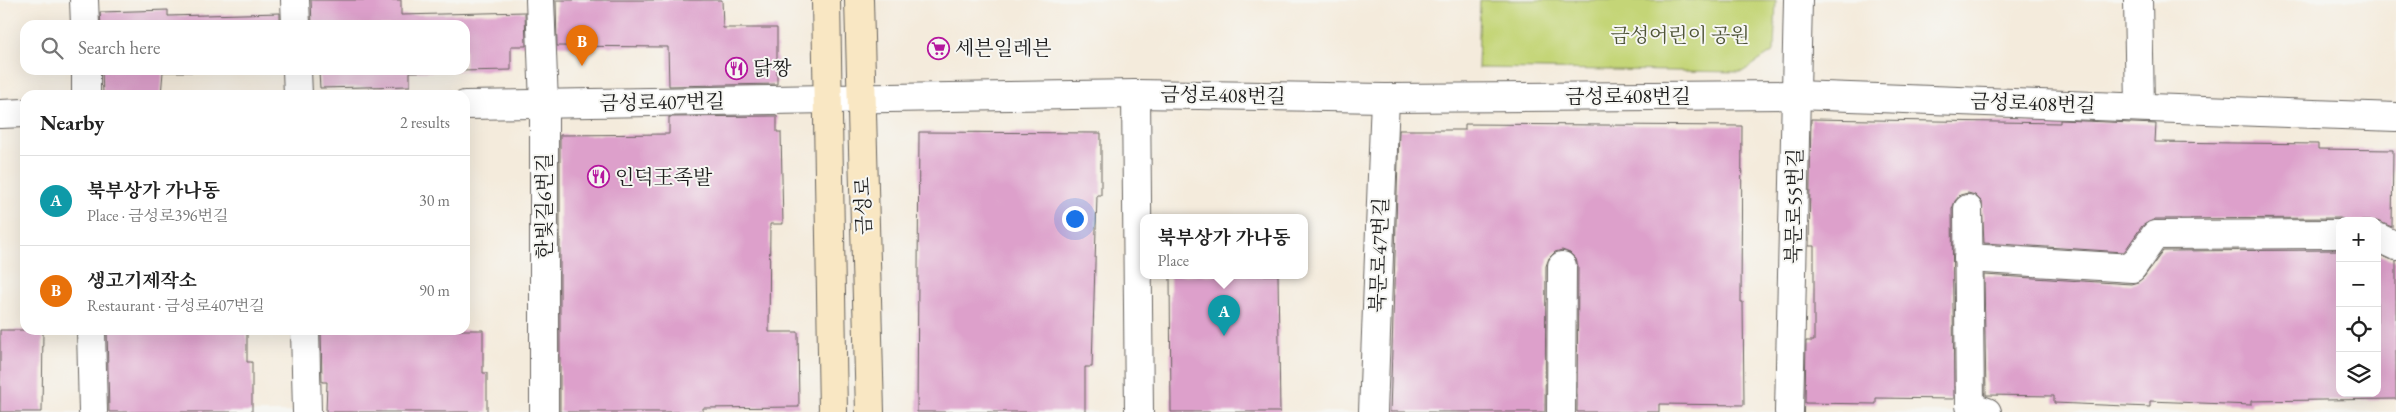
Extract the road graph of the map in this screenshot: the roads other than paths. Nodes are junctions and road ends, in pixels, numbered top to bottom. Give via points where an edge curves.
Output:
1 (84, 0) edge
2 (295, 0) edge
3 (540, 0) edge
4 (826, 0) edge
5 (859, 0) edge
6 (1798, 0) edge
7 (2138, 0) edge
8 (84, 20) edge
9 (296, 20) edge
10 (86, 75) edge
11 (297, 75) edge
12 (86, 90) edge
13 (298, 90) edge
14 (1136, 94) junction
15 (1796, 95) junction
16 (860, 98) junction
17 (1385, 98) junction
18 (827, 99) junction
19 (544, 104) junction
20 (470, 105) edge
21 (2140, 107) junction
22 (0, 114) edge
23 (20, 114) edge
24 (2396, 117) edge
25 (1968, 210) dead end
26 (2336, 234) edge
27 (2381, 239) edge
28 (2396, 246) edge
29 (1968, 258) junction
30 (1562, 266) dead end
31 (91, 335) edge
32 (305, 335) edge
33 (93, 412) edge
34 (307, 412) edge
35 (544, 412) edge
36 (833, 412) edge
37 (870, 412) edge
38 (1139, 412) edge
39 (1373, 412) edge
40 (1561, 412) edge
41 (1789, 412) edge
42 (1987, 412) edge

1 - 8 street
2 - 9 street
3 - 19 street, 한빛길6번길
4 - 18 street, 금성로
5 - 16 street, 금성로
6 - 15 street, 북문로55번길
7 - 21 street
10 - 12 street
11 - 13 street
14 - 16 street, 금성로408번길
14 - 17 street, 금성로408번길
14 - 38 street
15 - 17 street, 금성로408번길
15 - 21 street, 금성로408번길
15 - 41 street, 북문로55번길
16 - 18 street, 금성로407번길
16 - 37 street, 금성로
17 - 39 street, 북문로47번길
18 - 19 street, 금성로407번길
18 - 36 street, 금성로
19 - 20 street, 금성로407번길
19 - 35 street, 한빛길6번길
21 - 24 street, 금성로408번길
22 - 23 street
25 - 29 street
26 - 29 street via 2155,235 2132,268
27 - 28 street
29 - 42 street via 1970,406
30 - 40 street
31 - 33 street
32 - 34 street

